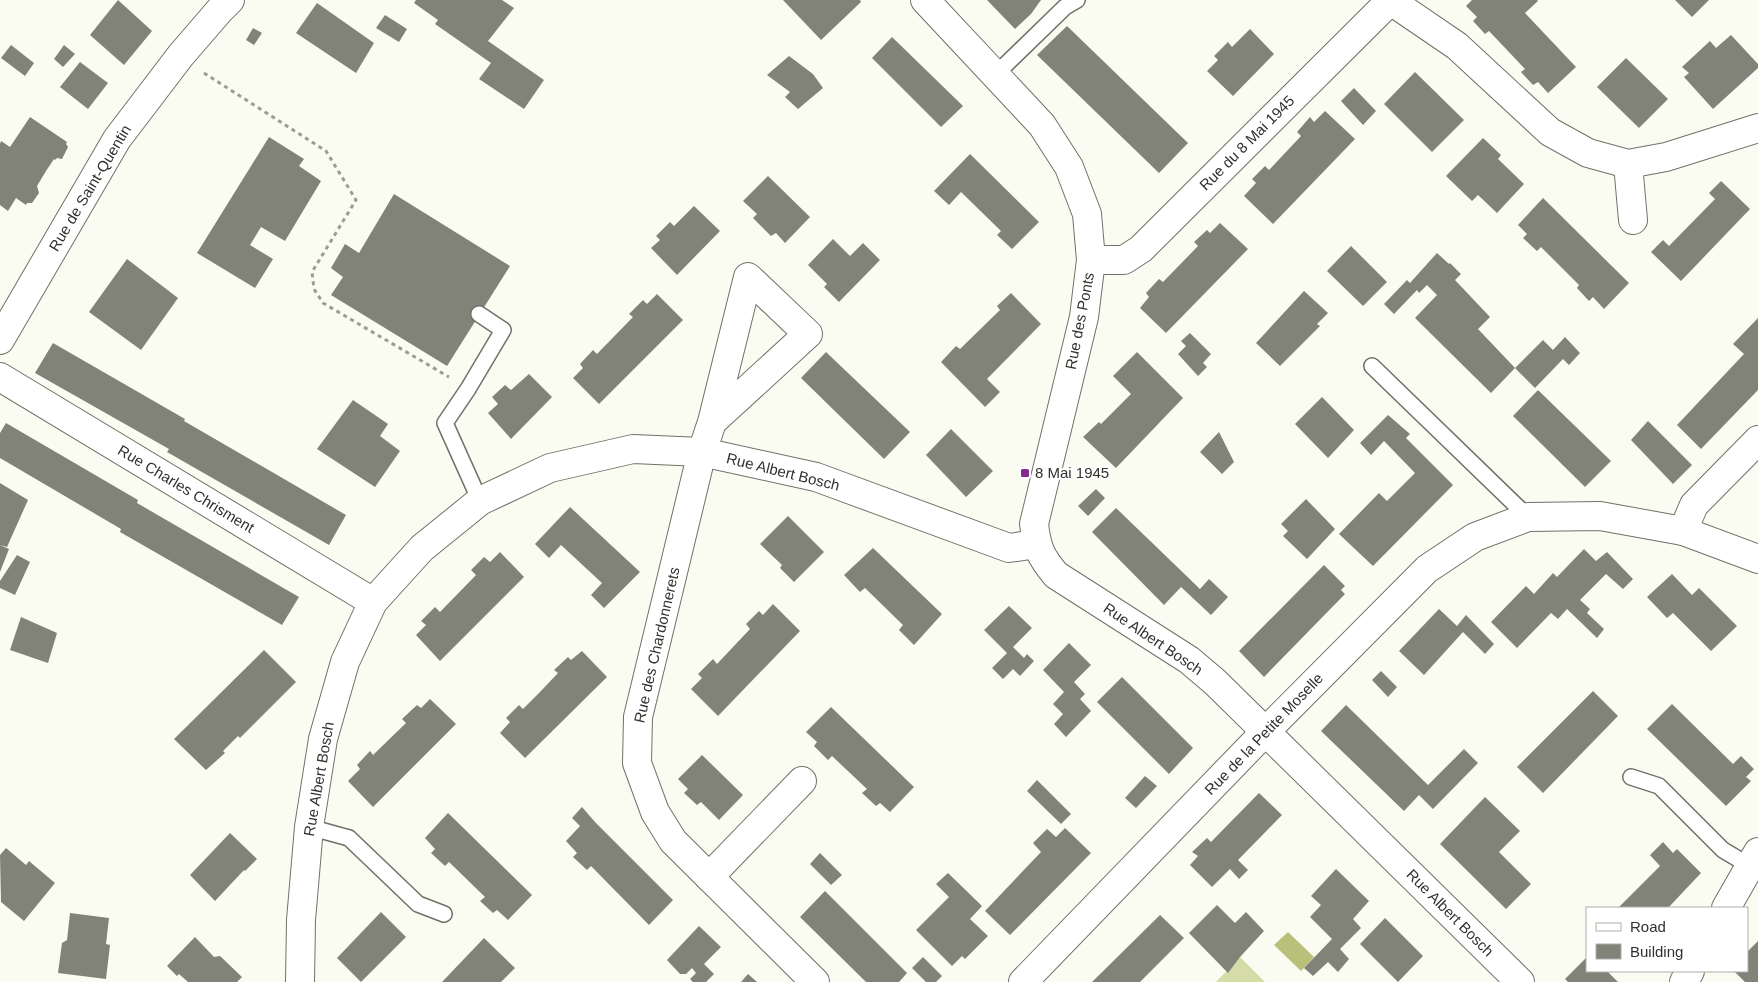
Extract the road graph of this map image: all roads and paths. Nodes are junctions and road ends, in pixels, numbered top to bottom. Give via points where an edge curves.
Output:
1 (230, 0) edge
2 (925, 0) edge
3 (1077, 0) edge
4 (1391, 0) edge
5 (181, 55) junction
6 (995, 75) junction
7 (1758, 128) edge
8 (1628, 164) junction
9 (1633, 220) dead end
10 (1091, 260) junction
11 (479, 314) dead end
12 (0, 340) edge
13 (1372, 366) dead end
14 (0, 377) edge
15 (468, 389) junction
16 (712, 422) junction
17 (1758, 440) edge
18 (702, 452) junction
19 (480, 501) junction
20 (1528, 517) junction
21 (1683, 531) junction
22 (1037, 544) junction
23 (1758, 559) edge
24 (373, 602) junction
25 (1266, 732) junction
26 (1631, 777) dead end
27 (802, 781) dead end
28 (309, 827) junction
29 (1754, 859) edge
30 (709, 877) junction
31 (1727, 907) edge
32 (444, 914) dead end
33 (300, 982) edge
34 (815, 982) edge
35 (1023, 982) edge
36 (1520, 982) edge

1 - 5 street, Rue de Saint-Quentin
2 - 6 street, Rue des Ponts
3 - 6 lane via 1065,7
4 - 8 street via 1457,46 1550,132 1588,153
4 - 10 street, Rue du 8 Mai 1945 via 1141,249 1124,260
5 - 12 street, Rue de Saint-Quentin via 117,138
5 - 15 path via 202,72 326,151 356,200 312,272 314,289 323,302
6 - 10 street, Rue des Ponts via 1042,125 1069,167 1087,214
7 - 8 street via 1666,157
8 - 9 street
10 - 22 street, Rue des Ponts via 1084,317 1034,524
11 - 15 lane via 503,330
13 - 20 lane
14 - 24 street, Rue Charles Chrisment
15 - 19 lane via 445,423
16 - 16 street via 719,393 748,277 808,334
16 - 18 street
17 - 21 street via 1694,506
18 - 19 street, Rue Albert Bosch via 633,449 550,468
18 - 22 street, Rue Albert Bosch via 816,477 1009,548
18 - 30 street, Rue des Chardonnerets via 638,717 637,763 654,812 674,841
19 - 24 street, Rue Albert Bosch via 422,548
20 - 21 street, Rue de la Petite Moselle via 1600,516
20 - 25 street, Rue de la Petite Moselle via 1475,537 1427,569
21 - 23 street, Rue de la Petite Moselle
22 - 25 street, Rue Albert Bosch via 1045,562 1056,575 1189,660
24 - 28 street, Rue Albert Bosch via 345,662 323,739
25 - 35 street, Rue de la Petite Moselle
25 - 36 street, Rue Albert Bosch
26 - 29 lane via 1659,786 1723,850
27 - 30 street
28 - 32 lane via 349,838 418,904
28 - 33 street, Rue Albert Bosch via 301,920
29 - 31 street
30 - 34 street, Rue des Chardonnerets

